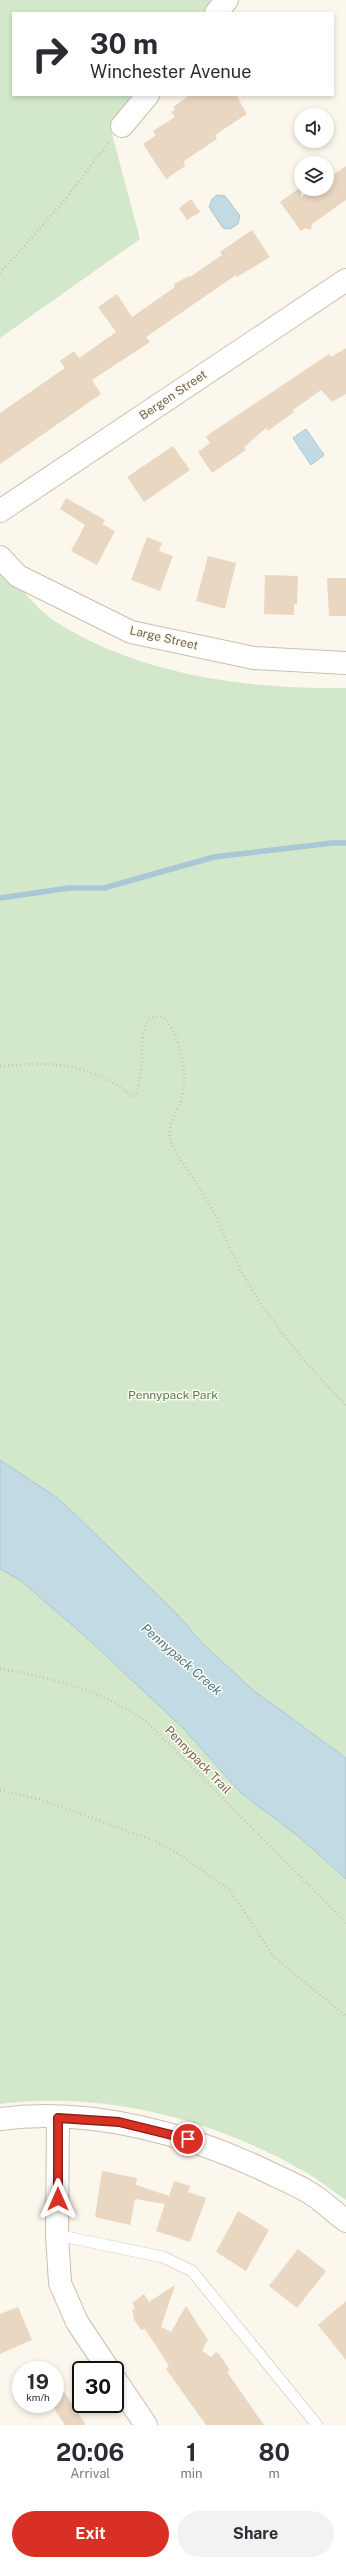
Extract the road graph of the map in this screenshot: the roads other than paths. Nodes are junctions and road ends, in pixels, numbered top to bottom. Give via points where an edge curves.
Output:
1 (227, 0) edge
2 (217, 12) edge
3 (147, 96) edge
4 (122, 126) road end
5 (346, 280) edge
6 (0, 511) edge
7 (0, 557) edge
8 (346, 663) edge
9 (58, 2118) junction
10 (0, 2120) edge
11 (346, 2221) edge
12 (57, 2235) junction
13 (103, 2361) edge
14 (124, 2392) edge
15 (146, 2425) edge
16 (317, 2425) edge

1 - 2 street
3 - 4 street
5 - 6 street, Bergen Street
7 - 8 street, Large Street via 18,576 131,632 254,658
9 - 10 street
9 - 11 street via 119,2122 188,2139 250,2163 310,2193
9 - 12 street
12 - 13 street via 60,2283 77,2322
12 - 16 lane via 163,2257 192,2271
14 - 15 street

